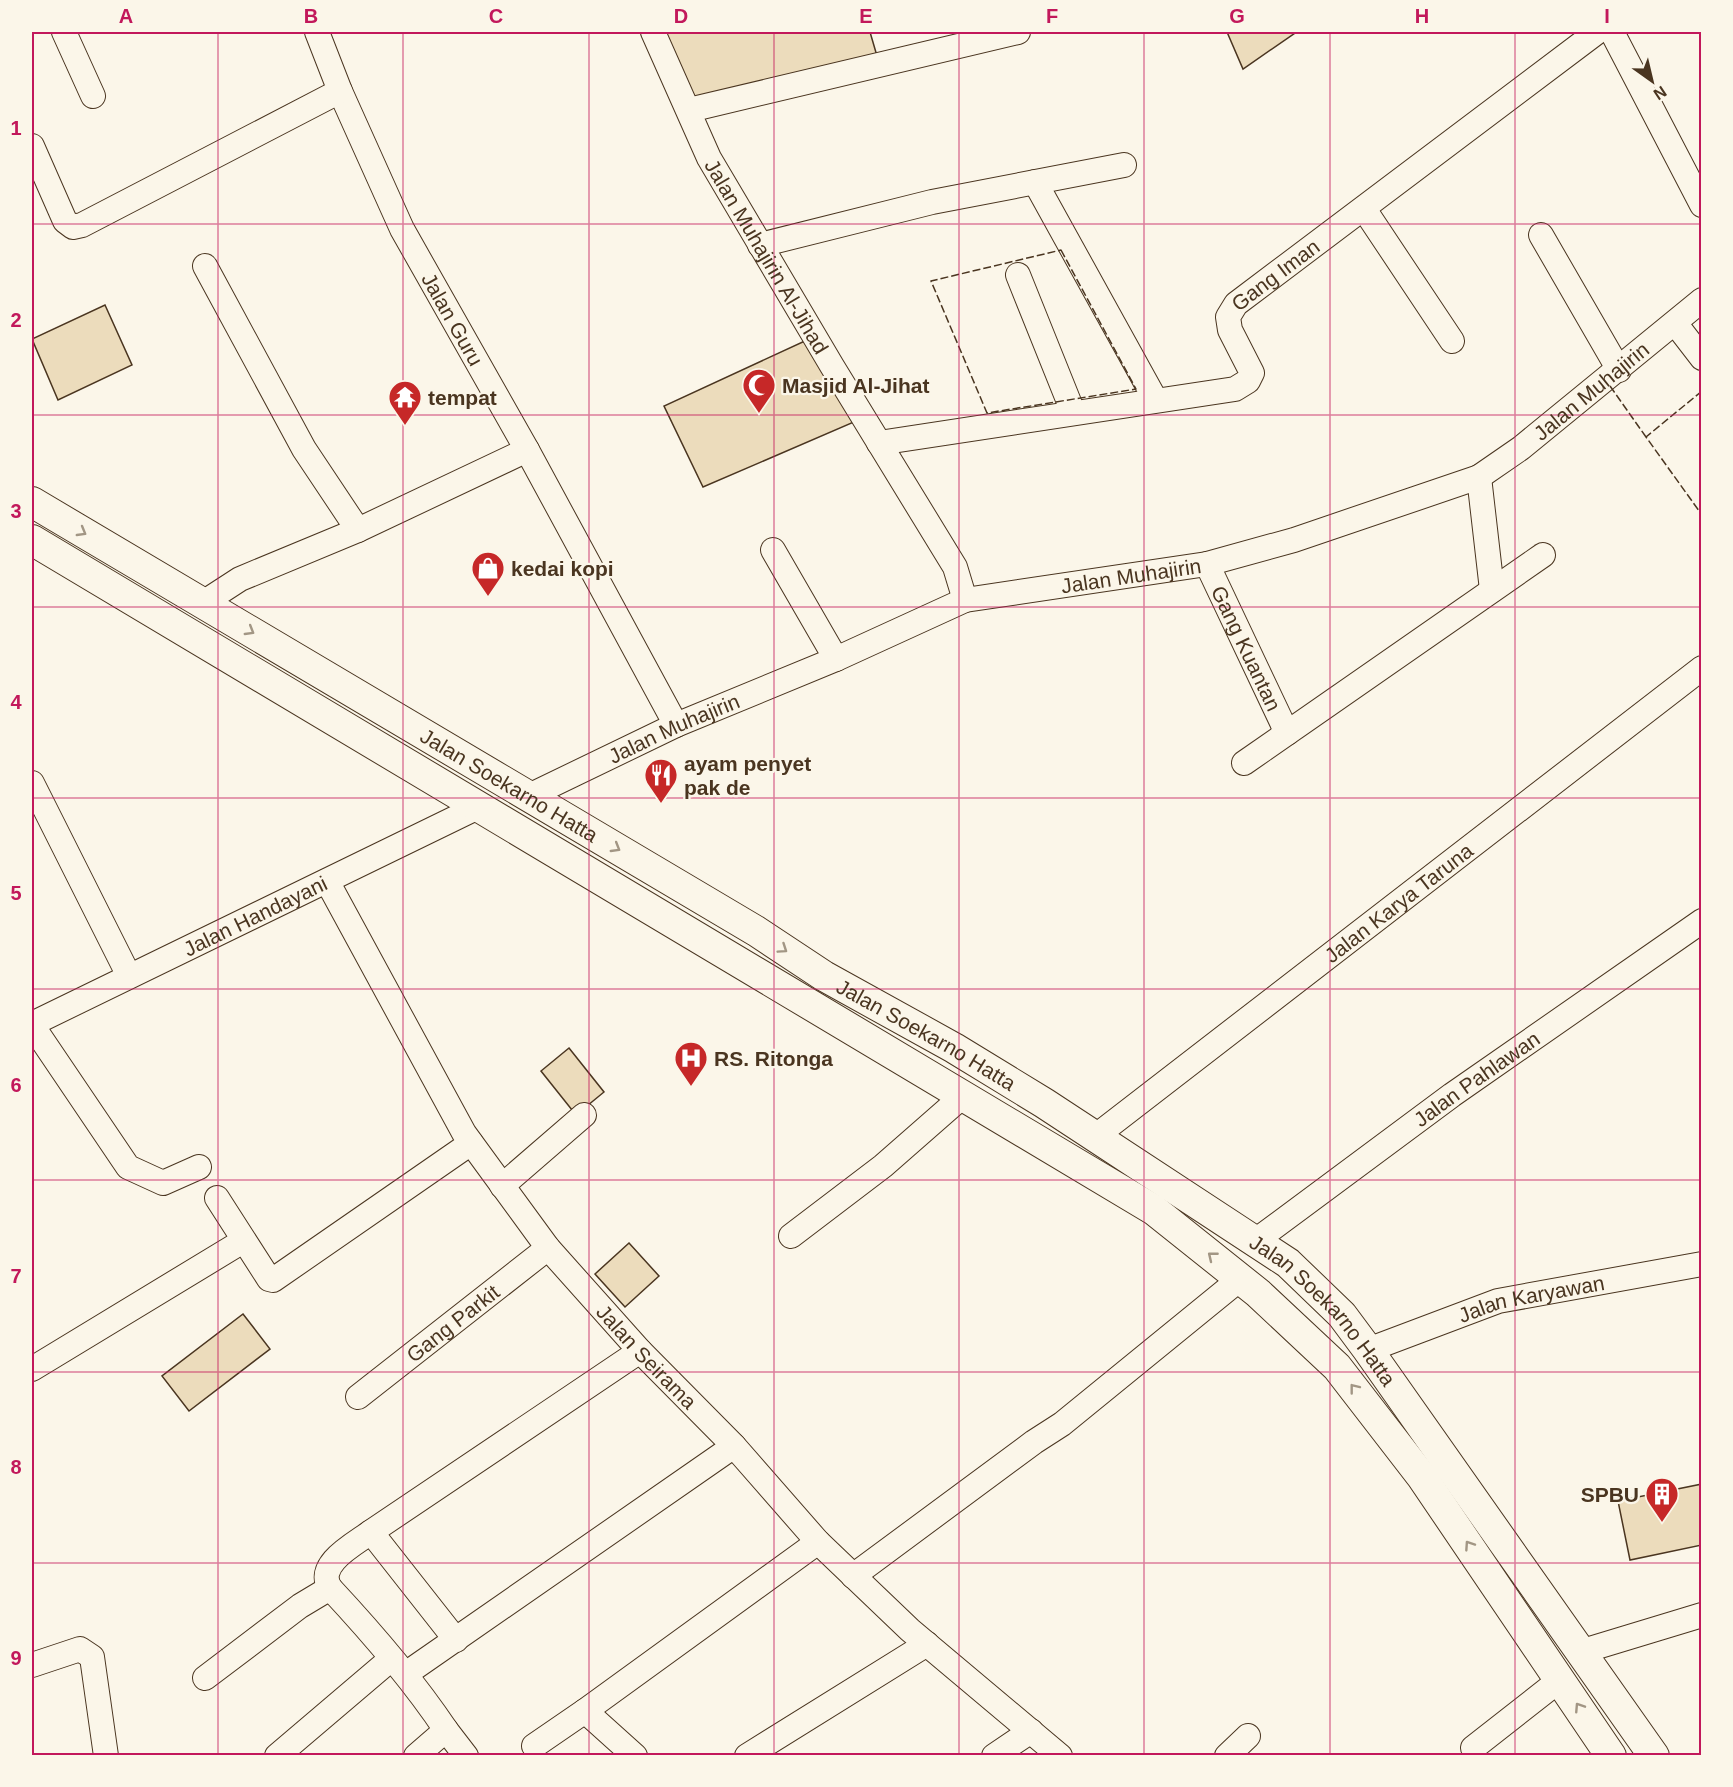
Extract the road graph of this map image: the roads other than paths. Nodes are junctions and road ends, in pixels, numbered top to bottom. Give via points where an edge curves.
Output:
1 (64, 32) edge
2 (317, 32) edge
3 (653, 32) edge
4 (1018, 32) edge
5 (1597, 32) edge
6 (1612, 32) edge
7 (340, 91) junction
8 (93, 96) dead end
9 (689, 110) junction
10 (32, 146) edge
11 (1124, 165) dead end
12 (1035, 182) junction
13 (1701, 205) edge
14 (1364, 209) junction
15 (1541, 235) dead end
16 (760, 245) junction
17 (205, 266) dead end
18 (1018, 275) dead end
19 (1701, 300) edge
20 (1675, 322) junction
21 (1452, 341) dead end
22 (1701, 358) edge
23 (1619, 370) junction
24 (1155, 399) junction
25 (1073, 412) junction
26 (879, 443) junction
27 (527, 450) junction
28 (1479, 477) junction
29 (32, 502) edge
30 (358, 530) junction
31 (32, 540) edge
32 (773, 550) dead end
33 (1543, 555) dead end
34 (1207, 564) junction
35 (1492, 590) junction
36 (965, 600) junction
37 (203, 603) junction
38 (836, 659) junction
39 (1701, 668) edge
40 (676, 725) junction
41 (1287, 733) junction
42 (1244, 763) dead end
43 (32, 783) edge
44 (529, 796) junction
45 (478, 807) junction
46 (327, 881) junction
47 (1701, 921) edge
48 (129, 976) junction
49 (32, 1024) edge
50 (954, 1048) junction
51 (935, 1078) junction
52 (964, 1095) junction
53 (584, 1115) dead end
54 (1096, 1136) junction
55 (471, 1143) junction
56 (199, 1167) dead end
57 (502, 1186) junction
58 (217, 1198) dead end
59 (791, 1236) dead end
60 (243, 1241) junction
61 (1254, 1242) junction
62 (548, 1248) junction
63 (1701, 1264) edge
64 (1240, 1279) junction
65 (1368, 1350) junction
66 (640, 1351) junction
67 (32, 1370) edge
68 (358, 1397) dead end
69 (734, 1446) junction
70 (371, 1532) junction
71 (818, 1542) junction
72 (853, 1576) junction
73 (330, 1588) junction
74 (1701, 1615) edge
75 (456, 1640) junction
76 (927, 1644) junction
77 (1580, 1652) junction
78 (32, 1665) edge
79 (399, 1666) junction
80 (205, 1678) dead end
81 (1561, 1680) junction
82 (585, 1711) junction
83 (446, 1730) junction
84 (1031, 1731) junction
85 (1248, 1736) dead end
86 (534, 1746) dead end
87 (1473, 1748) dead end
88 (106, 1755) edge
89 (277, 1755) edge
90 (416, 1755) edge
91 (466, 1755) edge
92 (635, 1755) edge
93 (747, 1755) edge
94 (994, 1755) edge
95 (1060, 1755) edge
96 (1227, 1755) edge
97 (1611, 1755) edge
98 (1654, 1755) edge

1 - 8 street
2 - 7 street, Jalan Guru
3 - 9 street, Jalan Muhajirin Al-Jihad
4 - 9 street
5 - 14 street, Gang Iman
6 - 13 street
7 - 10 street via 82,225 73,226 65,221
7 - 27 street, Jalan Guru via 402,229
9 - 16 street, Jalan Muhajirin Al-Jihad via 709,158
11 - 12 street
12 - 16 street via 932,202
12 - 24 street
14 - 21 street
14 - 24 street, Gang Iman via 1236,304 1228,317 1230,330 1252,373 1248,381 1234,389
15 - 23 street
16 - 26 street, Jalan Muhajirin Al-Jihad
17 - 30 street via 304,449
18 - 25 street
19 - 20 street, Jalan Muhajirin
20 - 22 street
20 - 23 street, Jalan Muhajirin
23 - 28 street, Jalan Muhajirin
24 - 25 street, Gang Iman
25 - 26 street, Gang Iman
26 - 36 street, Jalan Muhajirin Al-Jihad via 955,567
27 - 30 street
27 - 40 street, Jalan Guru
28 - 34 street, Jalan Muhajirin via 1293,540
28 - 35 street
29 -> 37 main road, Jalan Soekarno Hatta
30 - 37 street via 240,579
31 - 45 main road, Jalan Soekarno Hatta
32 - 38 street
33 - 35 street
34 - 36 street, Jalan Muhajirin
34 - 41 street, Gang Kuantan
35 - 41 street
36 - 38 street, Jalan Muhajirin
37 -> 44 main road, Jalan Soekarno Hatta
38 - 40 street, Jalan Muhajirin
39 - 54 street, Jalan Karya Taruna
40 - 44 street, Jalan Muhajirin
41 - 42 street
43 - 48 street
44 -> 50 main road, Jalan Soekarno Hatta via 824,976
45 - 46 street, Jalan Handayani
45 - 51 main road, Jalan Soekarno Hatta
46 - 48 street, Jalan Handayani
46 - 55 street, Jalan Seirama
47 - 61 street, Jalan Pahlawan via 1452,1095
48 - 49 street, Jalan Handayani
49 - 56 street via 128,1167 163,1182
50 - 51 main road
50 - 54 main road, Jalan Soekarno Hatta
51 - 52 main road, Jalan Soekarno Hatta
52 - 59 street via 883,1166
64 -> 52 main road, Jalan Soekarno Hatta via 1154,1210
53 - 57 street
54 - 61 main road, Jalan Soekarno Hatta
55 - 57 street, Jalan Seirama
55 - 60 street via 277,1279 269,1279
57 - 62 street, Jalan Seirama
58 - 60 street
60 - 67 street
61 - 65 main road, Jalan Soekarno Hatta via 1295,1270 1342,1315
62 - 66 street, Jalan Seirama
62 - 68 street, Gang Parkit
63 - 65 street, Jalan Karyawan via 1498,1301
64 - 72 street via 1062,1425
81 -> 64 main road, Jalan Soekarno Hatta via 1422,1477 1337,1367
65 - 77 main road, Jalan Soekarno Hatta
66 - 69 street, Jalan Seirama
66 - 70 street
69 - 71 street, Jalan Seirama
69 - 75 street
70 - 73 street via 334,1560 326,1571 325,1581
70 - 75 street
71 - 72 street, Jalan Seirama
71 - 82 street
72 - 76 street, Jalan Seirama
73 - 79 street
73 - 80 street
74 - 77 street
75 - 79 street
76 - 84 street, Jalan Seirama
76 - 93 street
77 - 98 main road, Jalan Soekarno Hatta
78 - 88 street via 80,1649 92,1658
79 - 83 street
79 - 89 street
81 - 87 street
97 -> 81 main road, Jalan Soekarno Hatta
82 - 86 street
82 - 92 street
83 - 90 street
83 - 91 street
84 - 94 street
84 - 95 street, Jalan Seirama
85 - 96 street

